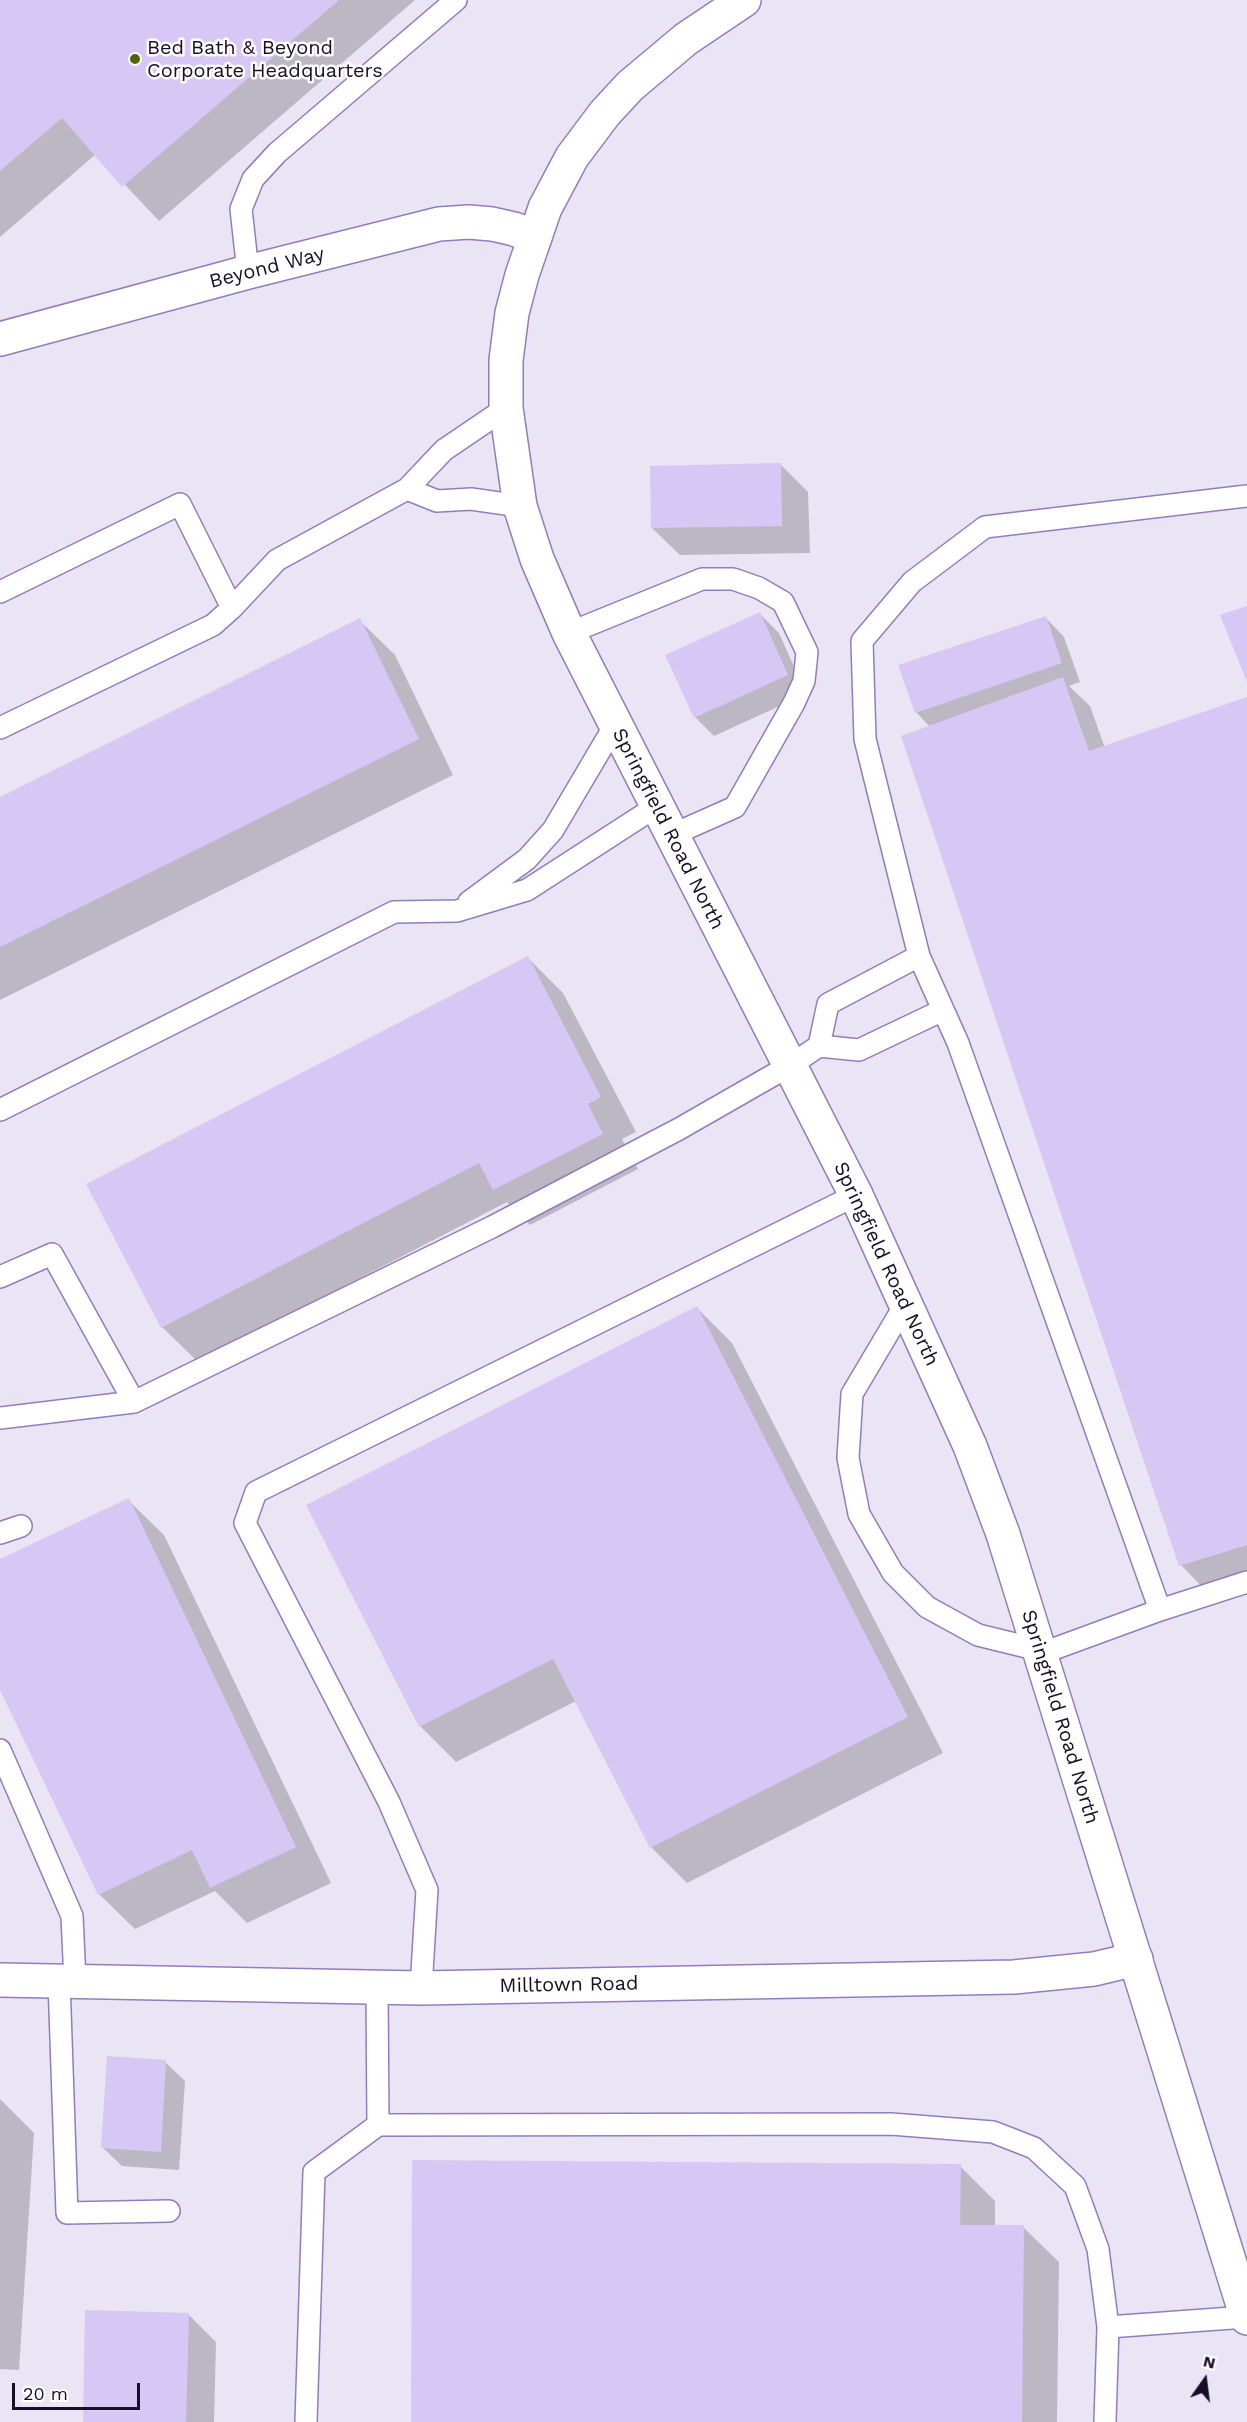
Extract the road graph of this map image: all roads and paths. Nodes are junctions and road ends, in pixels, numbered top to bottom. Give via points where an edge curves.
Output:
1 (456, 0) edge
2 (744, 0) edge
3 (535, 237) junction
4 (248, 272) junction
5 (0, 339) edge
6 (506, 408) junction
7 (407, 489) junction
8 (1247, 496) edge
9 (520, 506) junction
10 (0, 592) edge
11 (232, 608) junction
12 (568, 633) junction
13 (615, 725) junction
14 (0, 728) edge
15 (657, 806) junction
16 (672, 835) junction
17 (457, 910) junction
18 (919, 956) junction
19 (943, 1010) junction
20 (819, 1046) junction
21 (789, 1066) junction
22 (0, 1110) edge
23 (856, 1195) junction
24 (0, 1277) edge
25 (906, 1303) junction
26 (134, 1402) junction
27 (0, 1418) edge
28 (21, 1526) dead end
29 (0, 1533) edge
30 (1247, 1582) edge
31 (1160, 1610) junction
32 (1040, 1652) junction
33 (0, 1750) edge
34 (1136, 1959) junction
35 (0, 1980) edge
36 (67, 1981) junction
37 (377, 1987) junction
38 (421, 1988) junction
39 (378, 2125) junction
40 (169, 2211) dead end
41 (1239, 2264) edge
42 (1247, 2317) edge
43 (1108, 2327) junction
44 (306, 2422) edge
45 (1106, 2422) edge

1 - 4 lane via 277,153 253,179 241,209
2 - 3 street, Springfield Road North via 654,63 605,113 560,177
3 - 4 street, Beyond Way via 492,224 453,223
3 - 6 street, Springfield Road North via 508,337
4 - 5 street, Beyond Way
6 - 7 lane via 444,450
6 - 9 street, Springfield Road North
7 - 9 lane via 437,501 471,499
7 - 11 lane via 277,561
8 - 18 lane via 985,527 912,582 862,641 865,739
9 - 12 street, Springfield Road North via 544,578
10 - 11 lane via 180,504
11 - 14 lane via 213,625
12 - 13 street, Springfield Road North
12 - 16 lane via 702,579 733,579 783,602 807,652 804,681 794,703 735,807
13 - 15 street, Springfield Road North
13 - 17 lane via 553,830 527,859
15 - 16 street, Springfield Road North
15 - 17 lane via 527,890
16 - 21 street, Springfield Road North
17 - 22 lane via 394,912
18 - 19 lane
18 - 20 lane via 828,1004
19 - 20 lane via 859,1050
19 - 31 lane
20 - 21 lane
21 - 23 street, Springfield Road North
21 - 26 lane via 680,1129 492,1227
23 - 25 street, Springfield Road North
23 - 38 lane via 256,1492 245,1523 389,1802 428,1890
24 - 26 lane via 52,1254
25 - 32 street, Springfield Road North via 970,1446
25 - 32 lane via 852,1394 848,1458 859,1514 893,1573 927,1606 978,1635
26 - 27 lane
28 - 29 lane
30 - 31 lane
31 - 32 lane
32 - 34 street, Springfield Road North
33 - 36 lane via 72,1916
34 - 38 street, Milltown Road via 1014,1977
34 - 41 street, Springfield Road North
35 - 36 street, Milltown Road
36 - 37 street, Milltown Road
36 - 40 lane via 67,2213
37 - 38 street, Milltown Road
37 - 39 lane
39 - 43 lane via 891,2124 993,2132 1034,2148 1075,2186 1098,2249
39 - 44 lane via 314,2172
41 - 42 street, Springfield Road North
42 - 43 lane
43 - 45 lane

